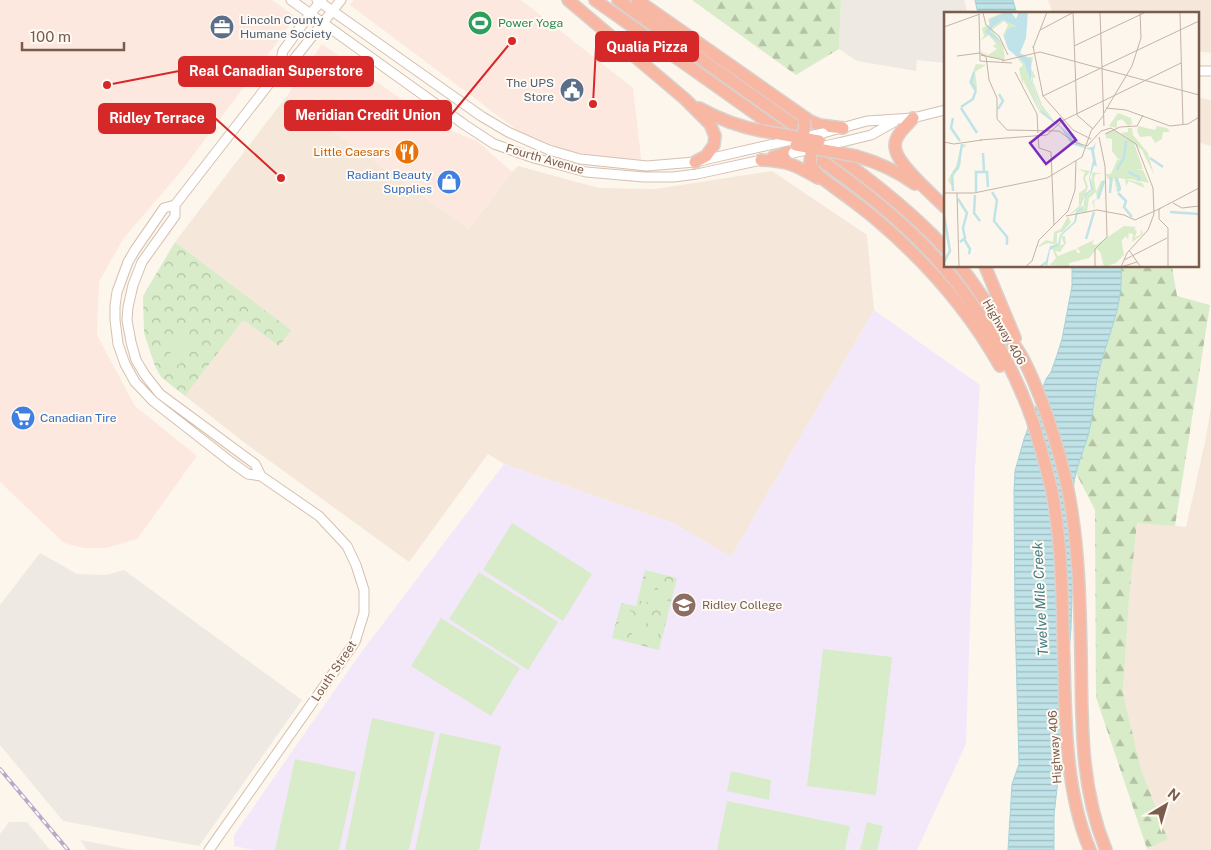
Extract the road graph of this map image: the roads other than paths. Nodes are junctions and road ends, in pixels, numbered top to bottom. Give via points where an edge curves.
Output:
1 (291, 0) edge
2 (341, 0) edge
3 (568, 0) edge
4 (595, 0) edge
5 (618, 0) edge
6 (637, 0) edge
7 (320, 1) edge
8 (332, 11) junction
9 (310, 14) junction
10 (322, 23) junction
11 (278, 69) junction
12 (1198, 71) edge
13 (1211, 71) edge
14 (685, 99) junction
15 (944, 110) edge
16 (801, 116) junction
17 (914, 118) junction
18 (896, 120) junction
19 (843, 128) junction
20 (821, 139) junction
21 (778, 143) joint
22 (838, 143) joint
23 (795, 146) junction
24 (773, 157) joint
25 (761, 160) junction
26 (695, 162) junction
27 (830, 184) junction
28 (174, 205) junction
29 (942, 205) edge
30 (944, 247) edge
31 (962, 268) edge
32 (986, 268) edge
33 (1022, 356) junction
34 (1039, 445) junction
35 (261, 476) junction
36 (209, 850) edge
37 (1090, 850) edge
38 (1106, 850) edge

1 - 9 main road, Fourth Avenue
2 - 8 main road, Louth Street
3 - 14 highway
4 - 34 highway, Highway 406 via 863,191 921,242 960,287 984,322 1016,381
5 - 30 highway via 874,183
6 - 16 highway
7 - 8 main road, Fourth Avenue
7 - 9 main road, Louth Street
8 - 10 main road, Louth Street
8 - 26 main road, Fourth Avenue via 481,116 549,150 580,159 647,166
9 - 10 main road, Fourth Avenue
9 - 11 main road, Louth Street via 283,51
10 - 11 main road, Louth Street via 291,63
10 - 25 main road, Fourth Avenue via 494,144 534,158 586,172 644,177 697,174
11 - 28 main road, Louth Street
12 - 13 main road
14 - 23 highway, bridge via 721,119 762,131
14 - 26 highway via 706,119 715,136 710,151
15 - 17 main road
16 - 19 highway via 815,123
16 - 23 highway, bridge via 805,130
17 - 18 main road
17 - 29 highway via 898,135 896,151 901,162
18 - 19 main road via 867,121
18 - 22 main road via 871,135
19 - 20 highway
20 - 22 highway, bridge
20 - 23 highway, bridge
20 - 23 main road, bridge
20 - 27 highway, bridge via 810,156 810,163
20 - 29 highway, bridge via 896,172
21 - 23 highway, bridge
21 - 26 main road, Fourth Avenue
23 - 24 highway
24 - 25 main road, Fourth Avenue
25 - 27 highway via 792,164
27 - 34 highway via 879,222 948,290 988,345
28 - 35 main road, Louth Street via 175,216 142,262 133,285 127,320 130,342 145,376 160,394 255,464
28 - 35 main road, Louth Street via 164,208 128,262 116,295 118,344 135,382 153,402 236,466 248,474
31 - 33 highway, Highway 406
32 - 33 highway
33 - 38 highway, Highway 406 via 1058,449 1070,500 1076,556 1084,765 1089,796
34 - 37 highway, Highway 406 via 1049,477 1058,530 1068,752 1075,802
35 - 36 main road, Louth Street via 319,516 347,546 364,590 364,613 355,642

